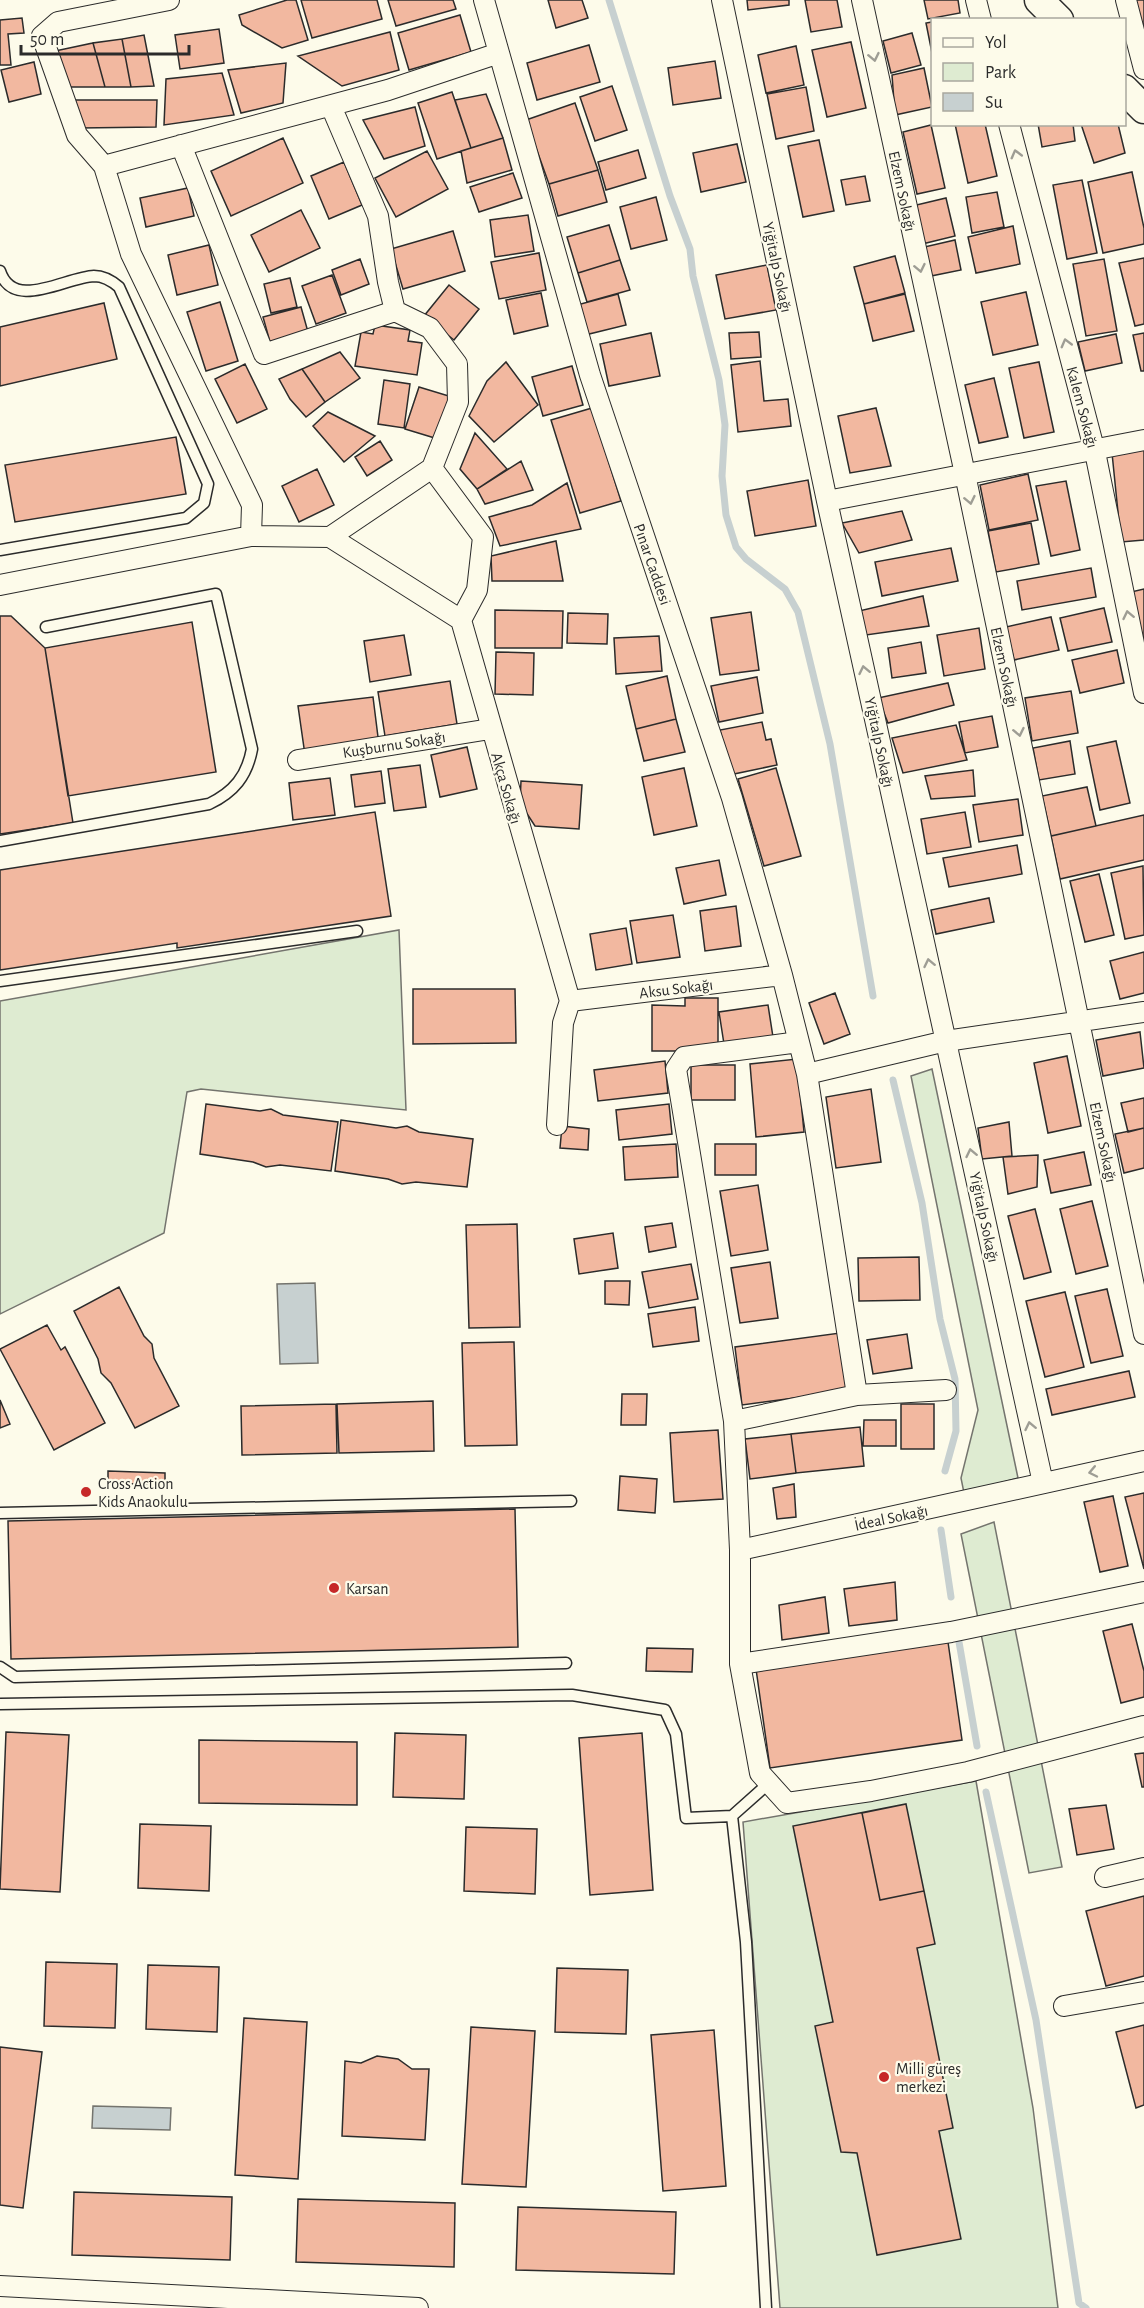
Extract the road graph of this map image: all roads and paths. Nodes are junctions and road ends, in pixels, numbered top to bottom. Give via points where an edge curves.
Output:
1 (169, 0) edge
2 (484, 0) edge
3 (722, 0) edge
4 (862, 0) edge
5 (976, 0) edge
6 (1039, 0) edge
7 (1126, 0) edge
8 (980, 18) edge
9 (1057, 18) edge
10 (499, 52) junction
11 (1144, 69) edge
12 (1126, 89) edge
13 (331, 106) junction
14 (1144, 109) edge
15 (1010, 126) edge
16 (181, 145) junction
17 (104, 166) junction
18 (0, 271) edge
19 (395, 311) junction
20 (1144, 440) edge
21 (1095, 452) junction
22 (432, 468) junction
23 (964, 474) junction
24 (827, 501) junction
25 (251, 536) junction
26 (330, 537) junction
27 (0, 550) edge
28 (0, 585) edge
29 (461, 620) junction
30 (46, 627) dead end
31 (1144, 693) edge
32 (490, 729) junction
33 (298, 760) dead end
34 (0, 841) edge
35 (357, 931) dead end
36 (782, 975) junction
37 (0, 981) edge
38 (570, 1001) junction
39 (1144, 1012) edge
40 (1079, 1021) junction
41 (946, 1041) junction
42 (799, 1042) junction
43 (807, 1074) junction
44 (557, 1125) dead end
45 (1144, 1334) edge
46 (946, 1390) dead end
47 (856, 1395) junction
48 (734, 1421) junction
49 (1144, 1461) edge
50 (1042, 1483) junction
51 (571, 1501) dead end
52 (0, 1513) edge
53 (740, 1550) junction
54 (1144, 1592) edge
55 (566, 1663) dead end
56 (740, 1664) junction
57 (0, 1667) edge
58 (0, 1704) edge
59 (1144, 1726) edge
60 (768, 1783) junction
61 (732, 1816) junction
62 (1144, 1868) edge
63 (1105, 1877) dead end
64 (1144, 1992) edge
65 (1064, 2006) dead end
66 (0, 2286) edge
67 (418, 2308) edge
68 (766, 2308) edge

1 - 17 street via 58,22 42,36 77,135
2 - 10 street, Pınar Caddesi
3 - 24 street, Yiğitalp Sokağı
4 -> 23 street, Elzem Sokağı
5 - 8 street
6 - 9 main road
7 - 11 street
10 - 13 street
10 - 36 street, Pınar Caddesi via 590,375 732,798
12 - 14 main road
13 - 16 street
13 - 19 street via 378,216
21 -> 15 street, Kalem Sokağı
16 - 17 street
16 - 19 street via 264,354
17 - 25 street via 131,254 252,505
18 - 27 lane via 12,286 26,291 94,276 119,287 208,484 204,503 186,518
19 - 22 street via 430,328 457,364 458,402
20 - 21 street
21 - 23 street
31 -> 21 street, Kalem Sokağı
22 - 26 street
22 - 29 street via 483,537 477,590
23 - 24 street
23 -> 40 street, Elzem Sokağı
41 -> 24 street, Yiğitalp Sokağı
25 - 26 street
25 - 28 street
26 - 29 street
29 - 32 street, Akça Sokağı
30 - 34 lane via 216,594 252,749 250,760 233,789 209,804
32 - 33 street, Kuşburnu Sokağı
32 - 38 street, Akça Sokağı
35 - 37 lane
36 - 38 street, Aksu Sokağı
36 - 42 street, Pınar Caddesi
38 - 44 street via 563,1023
39 - 40 street
40 - 41 street
40 - 45 street, Elzem Sokağı
41 - 43 street
50 -> 41 street, Yiğitalp Sokağı
42 - 43 street, Pınar Caddesi
42 - 48 street via 684,1057 676,1069
43 - 47 street, Pınar Caddesi
46 - 47 street
47 - 48 street
48 - 53 street
49 -> 50 street, İdeal Sokağı
50 - 53 street, İdeal Sokağı
51 - 52 lane
53 - 56 street
54 - 56 street via 951,1632
55 - 57 lane via 15,1677
56 - 60 street via 760,1773
58 - 61 lane via 572,1695 665,1710 676,1734 686,1818
59 - 60 street via 968,1772 871,1791 787,1803
60 - 61 lane
61 - 68 lane via 746,1942
62 - 63 street
64 - 65 street
66 - 67 street

